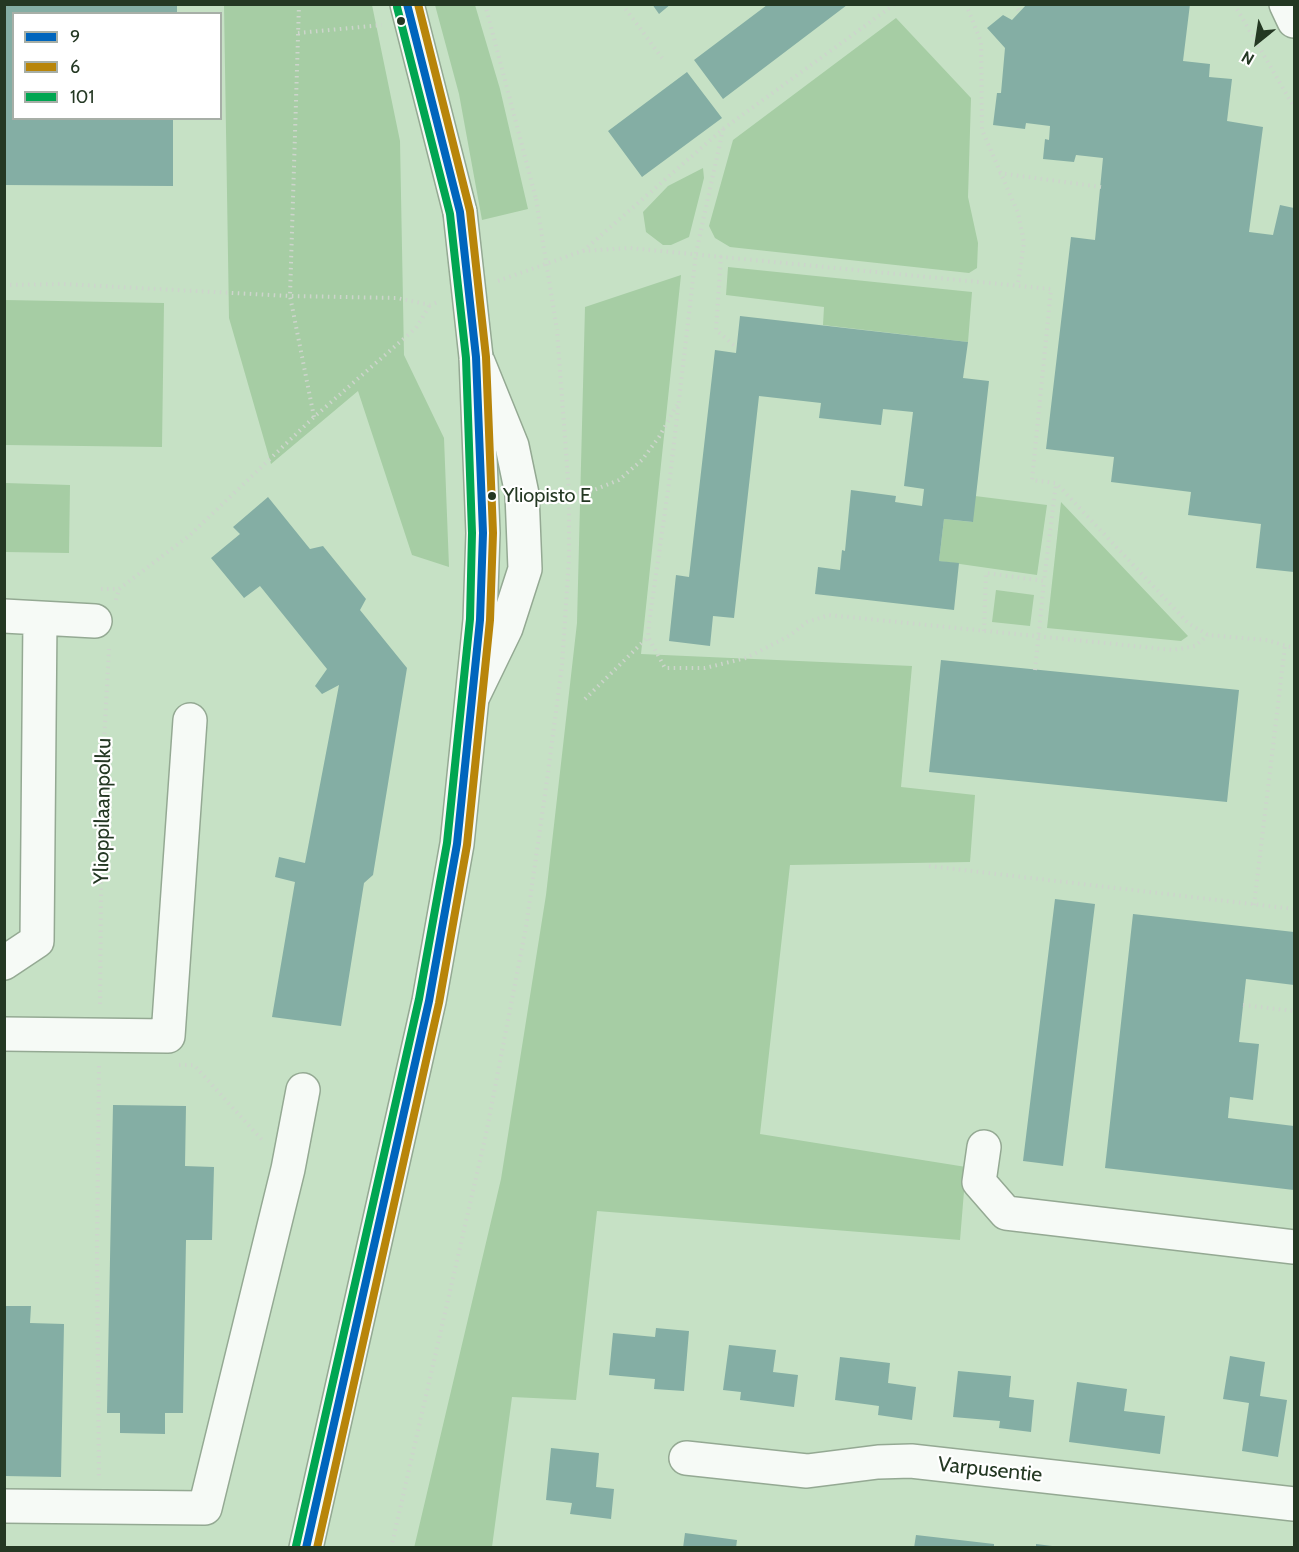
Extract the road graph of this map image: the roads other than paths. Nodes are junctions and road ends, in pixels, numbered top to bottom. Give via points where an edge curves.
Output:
1 (1286, 4) edge
2 (396, 15) edge
3 (1294, 21) edge
4 (476, 357) junction
5 (4, 616) edge
6 (40, 618) junction
7 (106, 625) road end
8 (470, 701) junction
9 (190, 720) dead end
10 (6, 972) edge
11 (4, 1034) edge
12 (303, 1090) dead end
13 (984, 1147) dead end
14 (1294, 1247) edge
15 (686, 1458) dead end
16 (1294, 1504) edge
17 (4, 1506) edge
18 (306, 1548) edge

1 - 3 main road
2 - 4 main road, bridge via 460,213
4 - 8 main road via 483,533 480,621
4 - 8 main road via 512,446 522,494 525,569 506,628
5 - 6 main road
6 - 7 main road
6 - 10 main road via 37,941
8 - 18 main road via 457,844 429,1001
9 - 11 main road via 168,1036 93,1049
12 - 17 main road via 288,1169 205,1508
13 - 14 main road via 980,1182 1006,1213
15 - 16 main road, Varpusentie via 807,1471 911,1461

